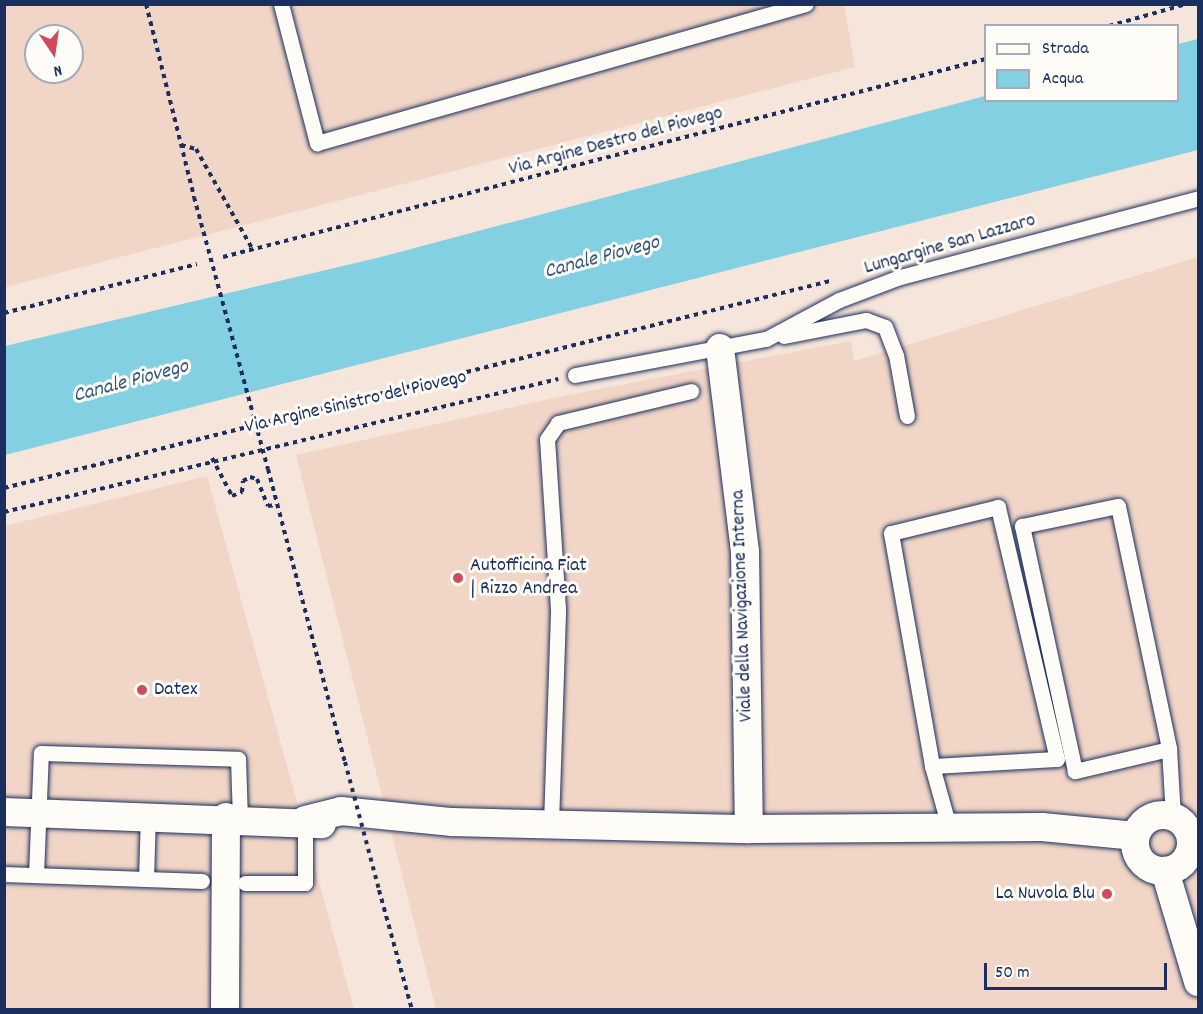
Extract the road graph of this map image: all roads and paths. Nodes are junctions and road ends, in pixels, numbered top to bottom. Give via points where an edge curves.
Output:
1 (146, 4) edge
2 (281, 4) edge
3 (806, 4) edge
4 (1186, 4) edge
5 (1116, 24) edge
6 (984, 60) edge
7 (181, 145) junction
8 (1198, 198) edge
9 (253, 250) junction
10 (223, 257) dead end
11 (197, 264) dead end
12 (838, 279) dead end
13 (4, 313) edge
14 (766, 339) junction
15 (720, 348) junction
16 (575, 375) joint
17 (691, 391) dead end
18 (907, 416) dead end
19 (212, 458) junction
20 (4, 488) edge
21 (277, 506) junction
22 (4, 512) edge
23 (1169, 749) junction
24 (932, 766) junction
25 (4, 812) edge
26 (38, 813) junction
27 (148, 816) junction
28 (233, 817) junction
29 (1183, 818) edge
30 (305, 820) junction
31 (550, 824) junction
32 (949, 827) junction
33 (749, 829) junction
34 (1136, 836) junction
35 (1184, 859) edge
36 (4, 874) edge
37 (36, 876) junction
38 (146, 879) junction
39 (202, 881) dead end
40 (245, 883) dead end
41 (1198, 982) edge
42 (225, 1010) edge
43 (412, 1010) edge

1 - 7 path
2 - 3 lane via 317,143
4 - 5 path
6 - 9 path, Via Argine Destro del Piovego
7 - 9 path via 196,149
7 - 21 path, bridge
8 - 14 lane, Lungargine San Lazzaro via 900,277 839,300
9 - 10 path, Via Argine Destro del Piovego
11 - 13 path
12 - 20 path
14 - 15 lane, Lungargine San Lazzaro
14 - 18 lane via 866,320 885,327 896,355
15 - 16 lane
15 - 33 street, Viale della Navigazione Interna via 745,551
16 - 19 path, Via Argine Sinistro del Piovego
17 - 31 lane via 558,423 547,439 558,609
19 - 21 path via 232,496 242,492 243,481 250,477 257,479 268,506
19 - 22 path, Via Argine Sinistro del Piovego
21 - 43 path, bridge
23 - 23 lane via 1119,506 1022,526 1075,771
23 - 29 lane
24 - 24 lane via 891,533 998,507 1057,759
24 - 32 lane
25 - 26 street
26 - 27 street
26 - 28 lane via 42,753 238,759
26 - 37 lane
27 - 28 street
27 - 38 lane
28 - 30 street
28 - 42 street
29 - 34 street via 1155,816
29 - 35 street via 1191,837
30 - 31 street via 344,829 397,831 452,822
30 - 40 lane via 305,883
31 - 33 street
32 - 33 street
32 - 34 street via 1042,827
34 - 35 street via 1144,864
35 - 41 street
36 - 37 lane
37 - 38 lane
38 - 39 lane

